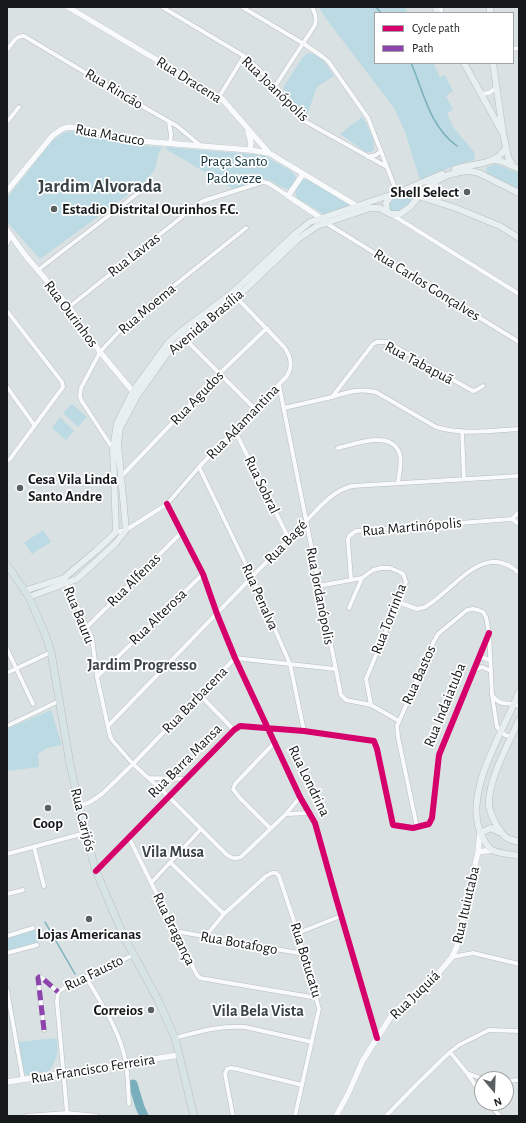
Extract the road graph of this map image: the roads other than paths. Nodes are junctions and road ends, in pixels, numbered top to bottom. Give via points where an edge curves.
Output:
1 (68, 7) edge
2 (162, 7) edge
3 (242, 7) edge
4 (312, 7) edge
5 (304, 44) junction
6 (7, 50) edge
7 (244, 56) junction
8 (465, 64) edge
9 (494, 64) edge
10 (497, 86) junction
11 (274, 88) junction
12 (478, 90) junction
13 (219, 97) junction
14 (19, 107) dead end
15 (7, 122) edge
16 (169, 122) junction
17 (247, 130) junction
18 (503, 133) junction
19 (170, 144) junction
20 (201, 146) junction
21 (506, 147) junction
22 (250, 150) junction
23 (381, 151) junction
24 (268, 153) junction
25 (368, 157) junction
26 (491, 161) junction
27 (513, 166) junction
28 (387, 167) junction
29 (519, 169) edge
30 (302, 174) junction
31 (487, 176) junction
32 (436, 181) junction
33 (146, 187) dead end
34 (7, 191) edge
35 (519, 192) edge
36 (397, 193) junction
37 (288, 196) junction
38 (420, 196) junction
39 (439, 202) junction
40 (357, 206) junction
41 (389, 213) junction
42 (321, 218) junction
43 (335, 220) junction
44 (326, 223) junction
45 (246, 228) dead end
46 (336, 229) junction
47 (9, 233) edge
48 (519, 238) edge
49 (7, 244) edge
50 (38, 270) junction
51 (519, 294) edge
52 (234, 295) junction
53 (69, 307) junction
54 (7, 311) edge
55 (267, 328) junction
56 (181, 335) junction
57 (519, 342) edge
58 (100, 352) junction
59 (220, 374) junction
60 (279, 385) junction
61 (483, 386) dead end
62 (7, 387) edge
63 (135, 393) junction
64 (332, 397) junction
65 (284, 408) junction
66 (255, 409) junction
67 (519, 423) edge
68 (35, 426) junction
69 (518, 429) edge
70 (235, 431) junction
71 (462, 431) junction
72 (338, 448) dead end
73 (113, 449) junction
74 (7, 461) edge
75 (119, 461) junction
76 (129, 468) junction
77 (199, 468) junction
78 (519, 476) edge
79 (122, 477) junction
80 (464, 479) junction
81 (398, 483) junction
82 (114, 484) junction
83 (167, 504) junction
84 (519, 512) edge
85 (512, 519) junction
86 (306, 521) junction
87 (519, 524) edge
88 (126, 530) junction
89 (116, 532) junction
90 (181, 533) junction
91 (289, 539) junction
92 (7, 565) edge
93 (519, 573) edge
94 (202, 574) junction
95 (10, 576) edge
96 (252, 578) junction
97 (362, 578) junction
98 (351, 580) junction
99 (66, 581) junction
100 (318, 586) junction
101 (26, 594) junction
102 (398, 602) junction
103 (349, 608) dead end
104 (217, 614) junction
105 (87, 627) junction
106 (489, 633) junction
107 (7, 649) edge
108 (51, 652) junction
109 (236, 658) junction
110 (478, 659) junction
111 (490, 660) junction
112 (290, 664) junction
113 (15, 669) junction
114 (335, 669) junction
115 (473, 671) junction
116 (491, 671) junction
117 (7, 673) edge
118 (97, 677) junction
119 (519, 692) edge
120 (200, 695) junction
121 (492, 695) junction
122 (59, 701) junction
123 (33, 704) dead end
124 (371, 705) junction
125 (516, 705) edge
126 (519, 720) edge
127 (399, 721) junction
128 (7, 726) edge
129 (108, 726) junction
130 (268, 727) junction
131 (234, 730) junction
132 (304, 731) junction
133 (501, 732) junction
134 (512, 737) junction
135 (275, 742) junction
136 (133, 764) junction
137 (148, 778) junction
138 (185, 779) junction
139 (168, 796) junction
140 (300, 797) junction
141 (79, 806) junction
142 (310, 813) junction
143 (286, 814) junction
144 (416, 827) junction
145 (270, 828) junction
146 (201, 829) junction
147 (501, 832) junction
148 (85, 833) junction
149 (480, 833) junction
150 (129, 838) junction
151 (519, 842) edge
152 (34, 847) junction
153 (492, 850) junction
154 (478, 852) junction
155 (7, 854) edge
156 (519, 856) edge
157 (170, 863) junction
158 (96, 871) junction
159 (151, 883) junction
160 (44, 886) dead end
161 (23, 890) dead end
162 (7, 894) edge
163 (224, 914) junction
164 (342, 916) junction
165 (33, 928) dead end
166 (175, 931) junction
167 (298, 932) junction
168 (7, 936) edge
169 (204, 937) junction
170 (37, 945) dead end
171 (7, 953) edge
172 (304, 954) junction
173 (133, 955) junction
174 (452, 957) junction
175 (519, 964) edge
176 (86, 977) junction
177 (7, 990) edge
178 (58, 992) junction
179 (317, 998) junction
180 (44, 1030) dead end
181 (519, 1031) edge
182 (175, 1038) junction
183 (377, 1038) junction
184 (312, 1042) junction
185 (450, 1052) junction
186 (179, 1055) junction
187 (126, 1064) junction
188 (467, 1073) junction
189 (63, 1074) junction
190 (474, 1076) edge
191 (22, 1080) junction
192 (7, 1082) edge
193 (474, 1083) edge
194 (302, 1085) junction
195 (129, 1104) dead end
196 (67, 1113) junction
197 (26, 1116) edge
198 (97, 1116) edge
199 (194, 1116) edge
200 (233, 1116) edge
201 (295, 1116) edge
202 (336, 1116) edge
203 (386, 1116) edge

1 - 13 street, Rua Dracena
2 - 7 street, Rua Joanópolis
3 - 5 street
4 - 5 street via 316,20
5 - 11 street
5 - 23 street via 328,61 366,114
6 - 16 street, Rua Rincão via 17,37 24,36
7 - 11 street, Rua Joanópolis via 260,70
7 - 13 street
8 - 12 main road
9 - 10 main road
10 - 12 street via 486,94
10 - 18 main road
11 - 25 street, Rua Joanópolis via 301,119
12 - 18 main road
13 - 17 street, Rua Dracena
14 - 15 street
16 - 19 street
16 - 20 street, Rua Rincão
17 - 22 street
17 - 24 street, Rua Dracena
18 - 21 main road
19 - 20 street, Rua Macuco
19 - 34 street, Rua Macuco via 140,141 79,128 58,130
20 - 22 street, Rua Macuco
21 - 26 main road via 502,154
21 - 27 main road
22 - 24 street, Rua Macuco
23 - 25 street
23 - 28 street
24 - 30 street, Rua Dracena
25 - 28 street, Rua Joanópolis
26 - 27 main road
26 - 31 main road via 485,167
26 - 36 main road, Avenida Brasília via 457,168
27 - 29 main road
28 - 36 street
30 - 37 street
30 - 40 street, Rua Dracena
31 - 32 main road, Avenida Brasília via 464,171
31 - 35 main road, Avenida Brasília
32 - 38 main road, Avenida Brasília
32 - 39 main road via 434,189
33 - 50 street
36 - 38 main road
36 - 40 main road, Avenida Brasília
36 - 41 main road via 386,203
37 - 42 street, Rua Lavras
37 - 53 street, Rua Lavras via 263,182 203,201
38 - 39 main road
38 - 41 main road, Avenida Brasília via 405,211 398,214
39 - 48 main road via 500,226
40 - 42 main road, Avenida Brasília
41 - 43 main road, Avenida Brasília via 372,208
41 - 51 street
42 - 44 street, Rua Carlos Gonçalves
42 - 52 main road, Avenida Brasília via 302,228
43 - 44 main road, Avenida Brasília
43 - 46 street
44 - 46 street, Rua Carlos Gonçalves
44 - 52 main road, Avenida Brasília via 298,239
45 - 58 street, Rua Moema via 126,324
46 - 57 street, Rua Carlos Gonçalves
47 - 49 street
47 - 50 street, Rua Ourinhos
50 - 53 street, Rua Ourinhos
52 - 55 street, Rua Adamantina
52 - 56 main road, Avenida Brasília
53 - 58 street, Rua Ourinhos
54 - 68 street via 63,385 63,389
55 - 59 street, Rua Agudos
55 - 60 street, Rua Adamantina via 291,358 291,368
56 - 59 street
56 - 63 main road, Avenida Brasília via 168,343
58 - 63 street, Rua Ourinhos
58 - 73 street, Rua Moema via 81,388 80,396
59 - 66 street
59 - 76 street, Rua Agudos
60 - 65 street, Rua Jordanópolis
60 - 66 street, Rua Adamantina
61 - 64 street, Rua Tabapuã via 471,390 383,341 373,344
62 - 68 street
63 - 73 main road, Avenida Brasília via 117,423
63 - 75 main road, Avenida Brasília via 120,428
64 - 65 street
64 - 71 street via 357,390 376,392 436,427
65 - 86 street, Rua Jordanópolis
66 - 70 street, Rua Adamantina
67 - 69 street
68 - 74 street
69 - 71 street
70 - 77 street, Rua Adamantina
70 - 91 street, Rua Sobral
71 - 80 street
72 - 81 street via 375,439 392,443 400,454
73 - 82 main road, Avenida Brasília
75 - 76 street
75 - 79 main road, Avenida Brasília
76 - 79 street, Rua Agudos
77 - 83 street, Rua Adamantina
77 - 96 street, Rua Penalva
78 - 80 street, Rua Bagé
79 - 82 street, Rua Agudos
79 - 88 main road, Avenida Brasília
80 - 81 street, Rua Bagé
81 - 86 street, Rua Bagé via 352,486 338,490
82 - 89 main road, Avenida Brasília
83 - 88 street, Rua Adamantina
83 - 90 street, Rua Londrina
84 - 85 street
85 - 87 street
85 - 98 street, Rua Martinópolis via 356,531 348,540
86 - 91 street, Rua Bagé
86 - 100 street, Rua Jordanópolis
88 - 89 street, Rua Adamantina
88 - 99 main road via 115,544 77,579
89 - 99 main road
90 - 94 street, Rua Londrina
90 - 105 street, Rua Alfenas
91 - 96 street, Rua Bagé
92 - 95 main road, Rua Carijós
93 - 102 street via 508,565 486,563 473,568 424,607 417,609
94 - 104 street, Rua Londrina
94 - 118 street, Rua Alterosa
95 - 101 main road, Rua Carijós
96 - 104 street, Rua Bagé
96 - 112 street, Rua Penalva
97 - 98 street, Rua Torrinha
97 - 102 street, Rua Torrinha via 373,570 382,568 400,572 406,582
97 - 103 street
98 - 100 street, Rua Torrinha
99 - 101 main road
99 - 105 street, Rua Bauru
100 - 114 street, Rua Jordanópolis
101 - 108 main road, Rua Carijós
102 - 124 street, Rua Torrinha via 366,679
104 - 109 street, Rua Londrina
104 - 129 street, Rua Bagé
105 - 118 street, Rua Bauru via 92,638
106 - 110 street, Rua Indaiatuba
106 - 111 street, Rua Bastos
106 - 127 street, Rua Bastos via 483,612 473,609 467,610 438,634
107 - 113 street
108 - 113 street
108 - 122 main road, Rua Carijós
109 - 112 street, Rua Barbacena
109 - 120 street, Rua Barbacena
109 - 130 street, Rua Londrina
110 - 111 street
110 - 115 street, Rua Indaiatuba
111 - 116 street, Rua Bastos
112 - 114 street, Rua Barbacena
112 - 132 street, Rua Penalva
113 - 117 street
113 - 123 street
114 - 124 street, Rua Jordanópolis via 342,698
115 - 116 street via 482,667
115 - 144 street, Rua Indaiatuba via 439,755 431,822
116 - 121 street, Rua Bastos
118 - 129 street, Rua Bauru
119 - 125 main road
120 - 131 street
120 - 136 street, Rua Barbacena
121 - 125 street via 499,703
121 - 133 street, Rua Bastos via 496,727
122 - 128 street
122 - 141 main road, Rua Carijós
124 - 127 street, Rua Jordanópolis
125 - 133 main road
126 - 134 main road
127 - 144 street, Rua Bastos via 397,731
129 - 136 street, Rua Bauru via 112,740
130 - 131 street, Rua Barra Mansa via 240,726
130 - 132 street, Rua Barra Mansa
130 - 135 street, Rua Londrina
131 - 138 street, Rua Barra Mansa
132 - 144 street, Rua Barra Mansa via 374,741 393,825
133 - 134 street
133 - 149 main road via 478,791 477,817
134 - 147 main road via 494,776 488,802
135 - 140 street, Rua Londrina
135 - 145 street via 233,789
136 - 137 street, Rua Bauru
136 - 141 street, Rua Barbacena via 98,798
137 - 138 street
137 - 139 street, Rua Bauru
138 - 139 street, Rua Barra Mansa
139 - 146 street, Rua Bauru
139 - 150 street, Rua Barra Mansa
140 - 142 street, Rua Londrina
140 - 143 street
141 - 148 main road, Rua Carijós
142 - 143 street
142 - 164 street, Rua Londrina via 316,823
143 - 145 street
145 - 146 street, Rua Bauru via 236,859 231,858
146 - 157 street
147 - 149 main road via 490,828
147 - 151 main road via 507,838
148 - 152 street
148 - 158 main road, Rua Carijós
149 - 153 main road
149 - 154 street, Rua Ituiutaba
150 - 158 street, Rua Barra Mansa
150 - 159 street, Rua Bragança
152 - 155 street
152 - 160 street
153 - 154 street, Rua Ituiutaba
153 - 156 main road
154 - 174 street, Rua Ituiutaba via 457,946
157 - 159 street
157 - 163 street
158 - 173 main road, Rua Carijós
159 - 166 street, Rua Bragança
161 - 162 street
163 - 167 street, Rua Botucatu via 266,876 276,873
163 - 169 street
164 - 167 street
164 - 183 street, Rua Londrina
165 - 168 street
166 - 169 street, Rua Botafogo
166 - 179 street, Rua Bragança via 200,978
167 - 172 street, Rua Botucatu
169 - 172 street, Rua Botafogo
170 - 171 street
172 - 179 street, Rua Botucatu
173 - 176 street, Rua Fausto
173 - 182 main road, Rua Carijós
174 - 175 street, Rua Juquiá via 473,953
174 - 183 street, Rua Juquiá via 437,975 390,1018
176 - 178 street, Rua Fausto
176 - 187 street via 113,1024
177 - 191 street
178 - 180 street via 42,977 38,978
178 - 189 street, Rua Fausto
179 - 184 street, Rua Botucatu via 319,1009
181 - 185 street via 489,1030
182 - 184 street via 210,1029 236,1026
182 - 186 main road, Rua Carijós
183 - 202 street, Rua Juquiá via 363,1060
184 - 194 street, Rua Botucatu
185 - 188 street
185 - 203 street
186 - 187 street, Rua Francisco Ferreira
186 - 199 main road, Rua Carijós
187 - 189 street, Rua Francisco Ferreira
187 - 195 street
188 - 190 street
188 - 193 street
189 - 191 street, Rua Francisco Ferreira
189 - 196 street, Rua Fausto
191 - 192 street, Rua Francisco Ferreira
194 - 200 street via 227,1069 224,1074
194 - 201 street, Rua Botucatu
196 - 197 street
196 - 198 street

